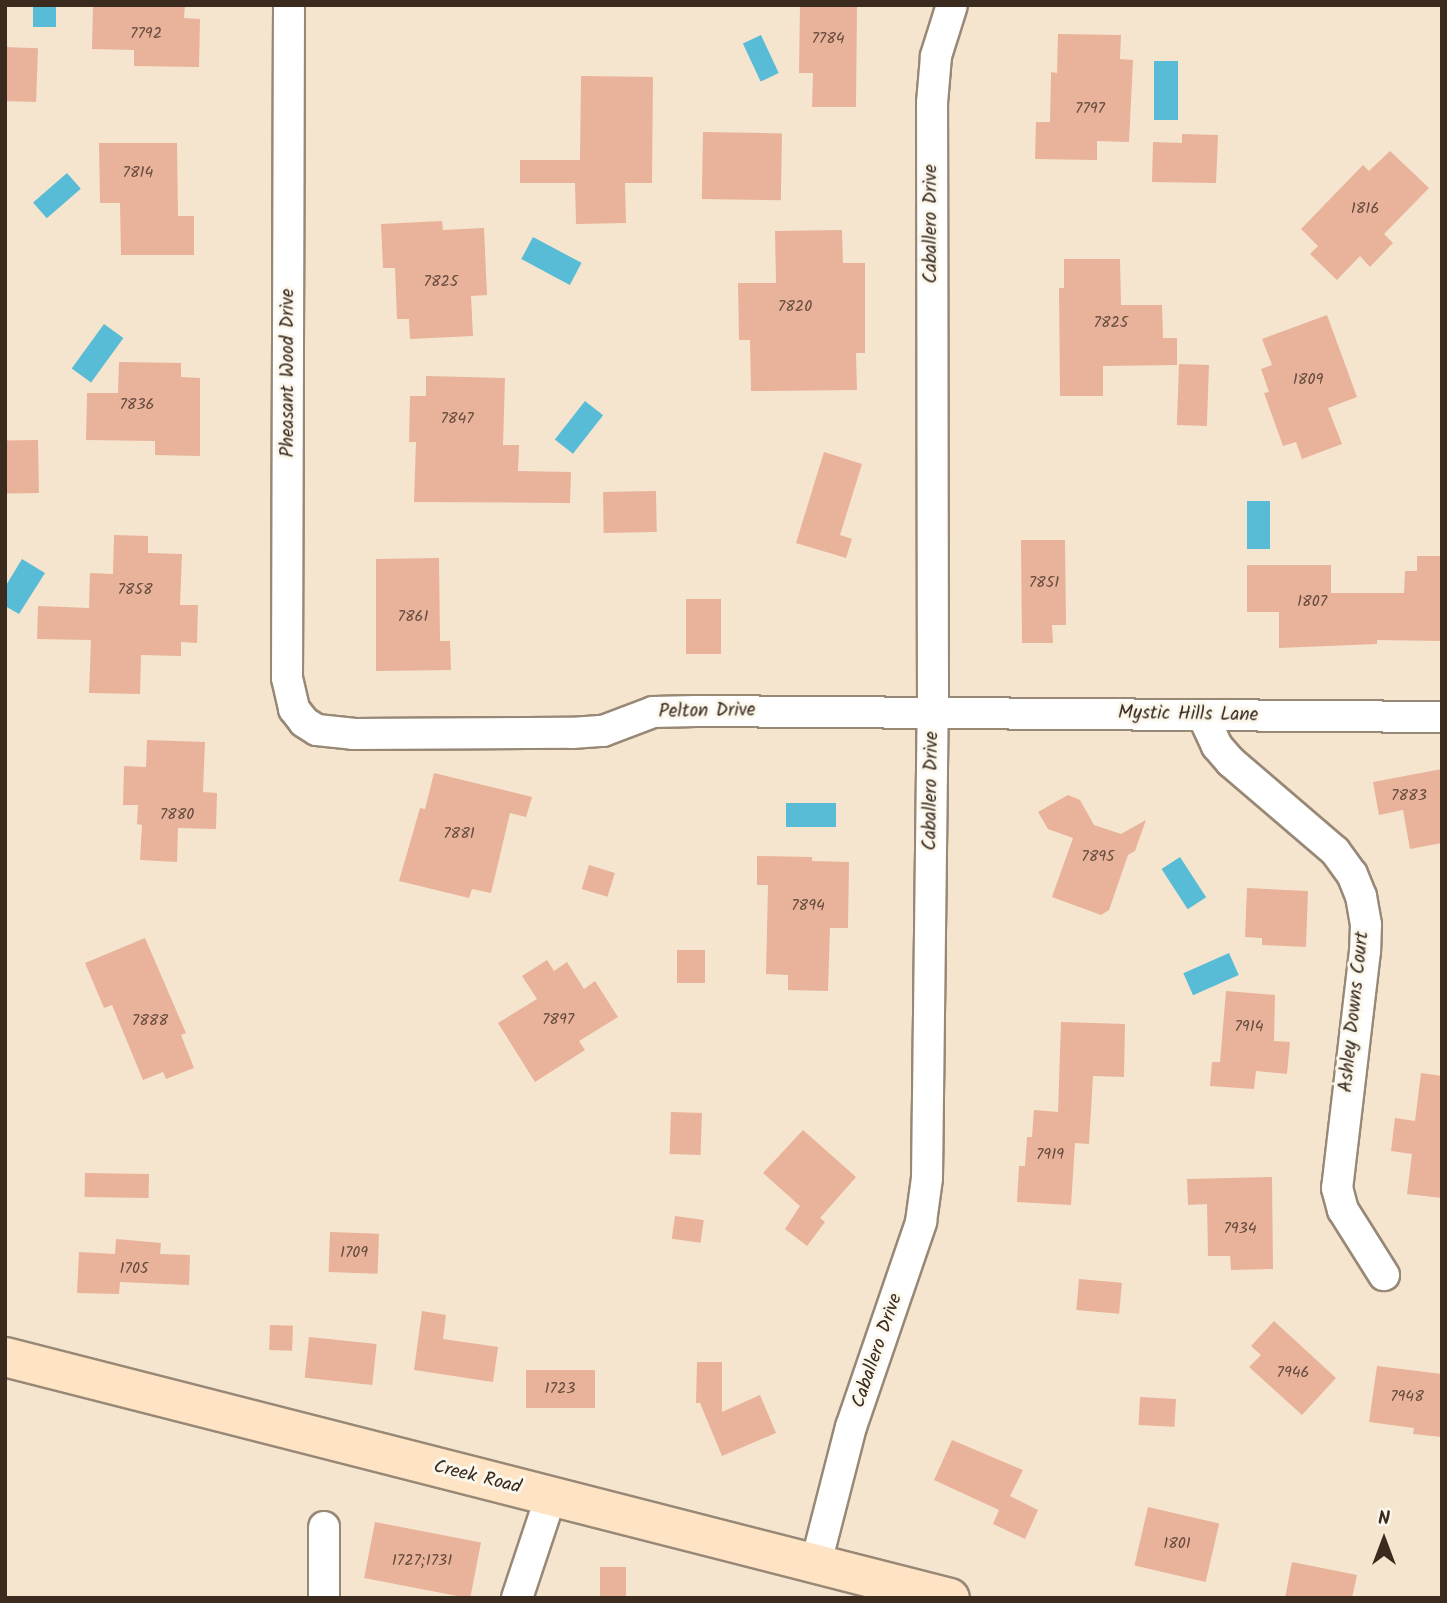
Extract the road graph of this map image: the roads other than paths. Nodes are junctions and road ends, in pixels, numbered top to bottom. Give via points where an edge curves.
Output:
1 (289, 5) edge
2 (952, 5) edge
3 (933, 711) junction
4 (1203, 716) junction
5 (1442, 717) edge
6 (317, 730) joint
7 (1384, 1275) dead end
8 (5, 1357) edge
9 (551, 1496) junction
10 (324, 1527) dead end
11 (817, 1563) junction
12 (324, 1598) edge
13 (517, 1598) edge
14 (950, 1598) edge

1 - 6 street, Pheasant Wood Drive via 287,678 294,709
2 - 3 street, Caballero Drive via 936,56 932,103
3 - 4 street, Mystic Hills Lane
3 - 6 street, Pelton Drive via 653,712 603,731 572,733 353,734
3 - 11 street, Caballero Drive via 927,1178 921,1222 851,1427
4 - 5 street, Mystic Hills Lane
4 - 7 street, Ashley Downs Court via 1217,746 1231,762 1335,851 1361,896 1365,951 1337,1188 1343,1210
8 - 9 street, Creek Road
9 - 11 street, Creek Road
9 - 13 street
10 - 12 street
11 - 14 street, Creek Road

